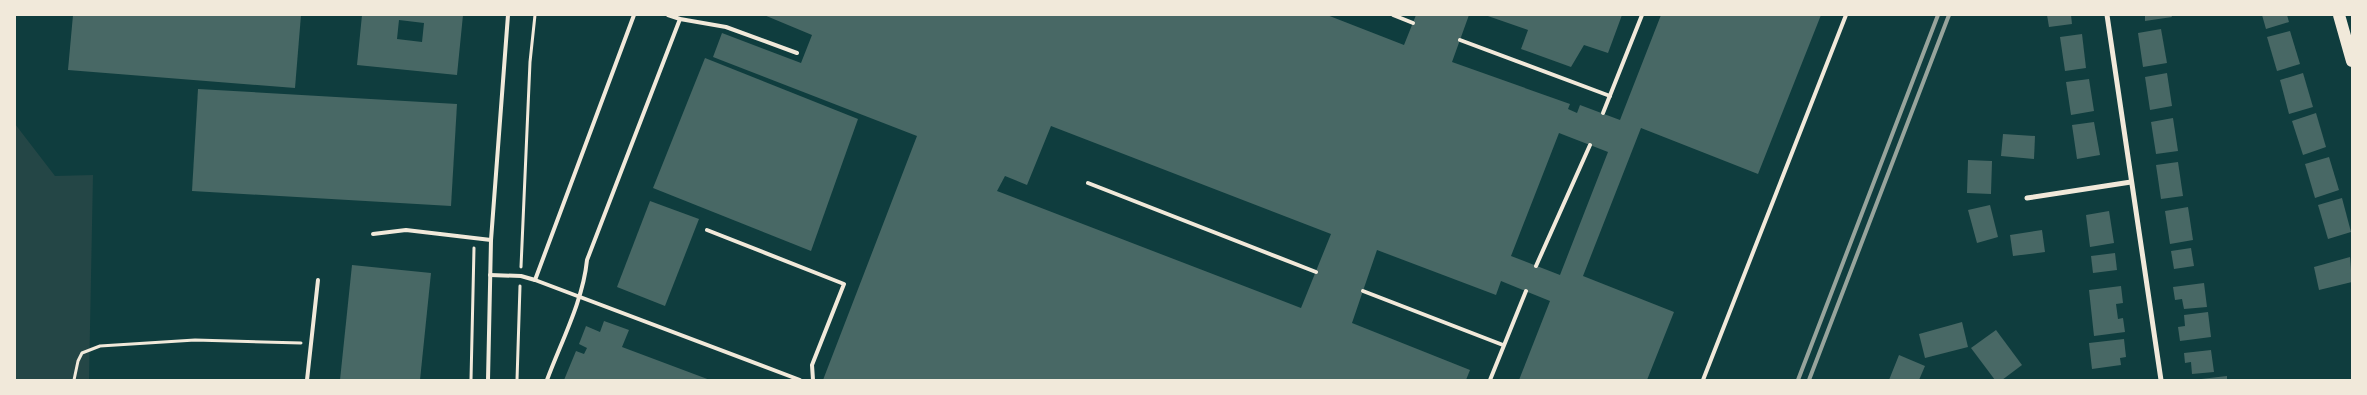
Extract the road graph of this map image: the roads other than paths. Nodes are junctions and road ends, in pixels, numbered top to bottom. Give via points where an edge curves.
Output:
1 (508, 15) edge
2 (634, 15) edge
3 (668, 15) edge
4 (1393, 15) edge
5 (1642, 15) edge
6 (1846, 15) edge
7 (2107, 15) edge
8 (2339, 15) edge
9 (680, 20) junction
10 (1412, 23) dead end
11 (1460, 40) dead end
12 (797, 53) dead end
13 (2352, 61) edge
14 (1610, 96) junction
15 (1602, 113) dead end
16 (1590, 145) dead end
17 (2131, 182) junction
18 (1088, 183) dead end
19 (2027, 198) dead end
20 (707, 230) dead end
21 (373, 234) dead end
22 (491, 240) junction
23 (1536, 266) dead end
24 (1316, 272) dead end
25 (490, 275) junction
26 (318, 280) dead end
27 (536, 280) junction
28 (1363, 291) dead end
29 (1526, 291) dead end
30 (579, 295) junction
31 (1503, 345) junction
32 (306, 380) edge
33 (488, 380) edge
34 (547, 380) edge
35 (800, 380) edge
36 (813, 380) edge
37 (1490, 380) edge
38 (1703, 380) edge
39 (2161, 380) edge

1 - 22 lane
2 - 27 lane
3 - 9 lane
4 - 10 lane
5 - 14 lane
6 - 38 lane
7 - 17 street
8 - 13 main road
9 - 12 lane via 726,27
9 - 30 lane via 587,260
11 - 14 lane
14 - 15 lane
16 - 23 lane
17 - 19 street
17 - 39 street
18 - 24 lane
20 - 36 lane via 844,284 812,365
21 - 22 lane via 406,230
22 - 25 lane
25 - 27 lane
25 - 33 lane
26 - 32 lane
27 - 30 lane
28 - 31 lane
29 - 31 lane
30 - 34 lane
30 - 35 lane
31 - 37 lane

